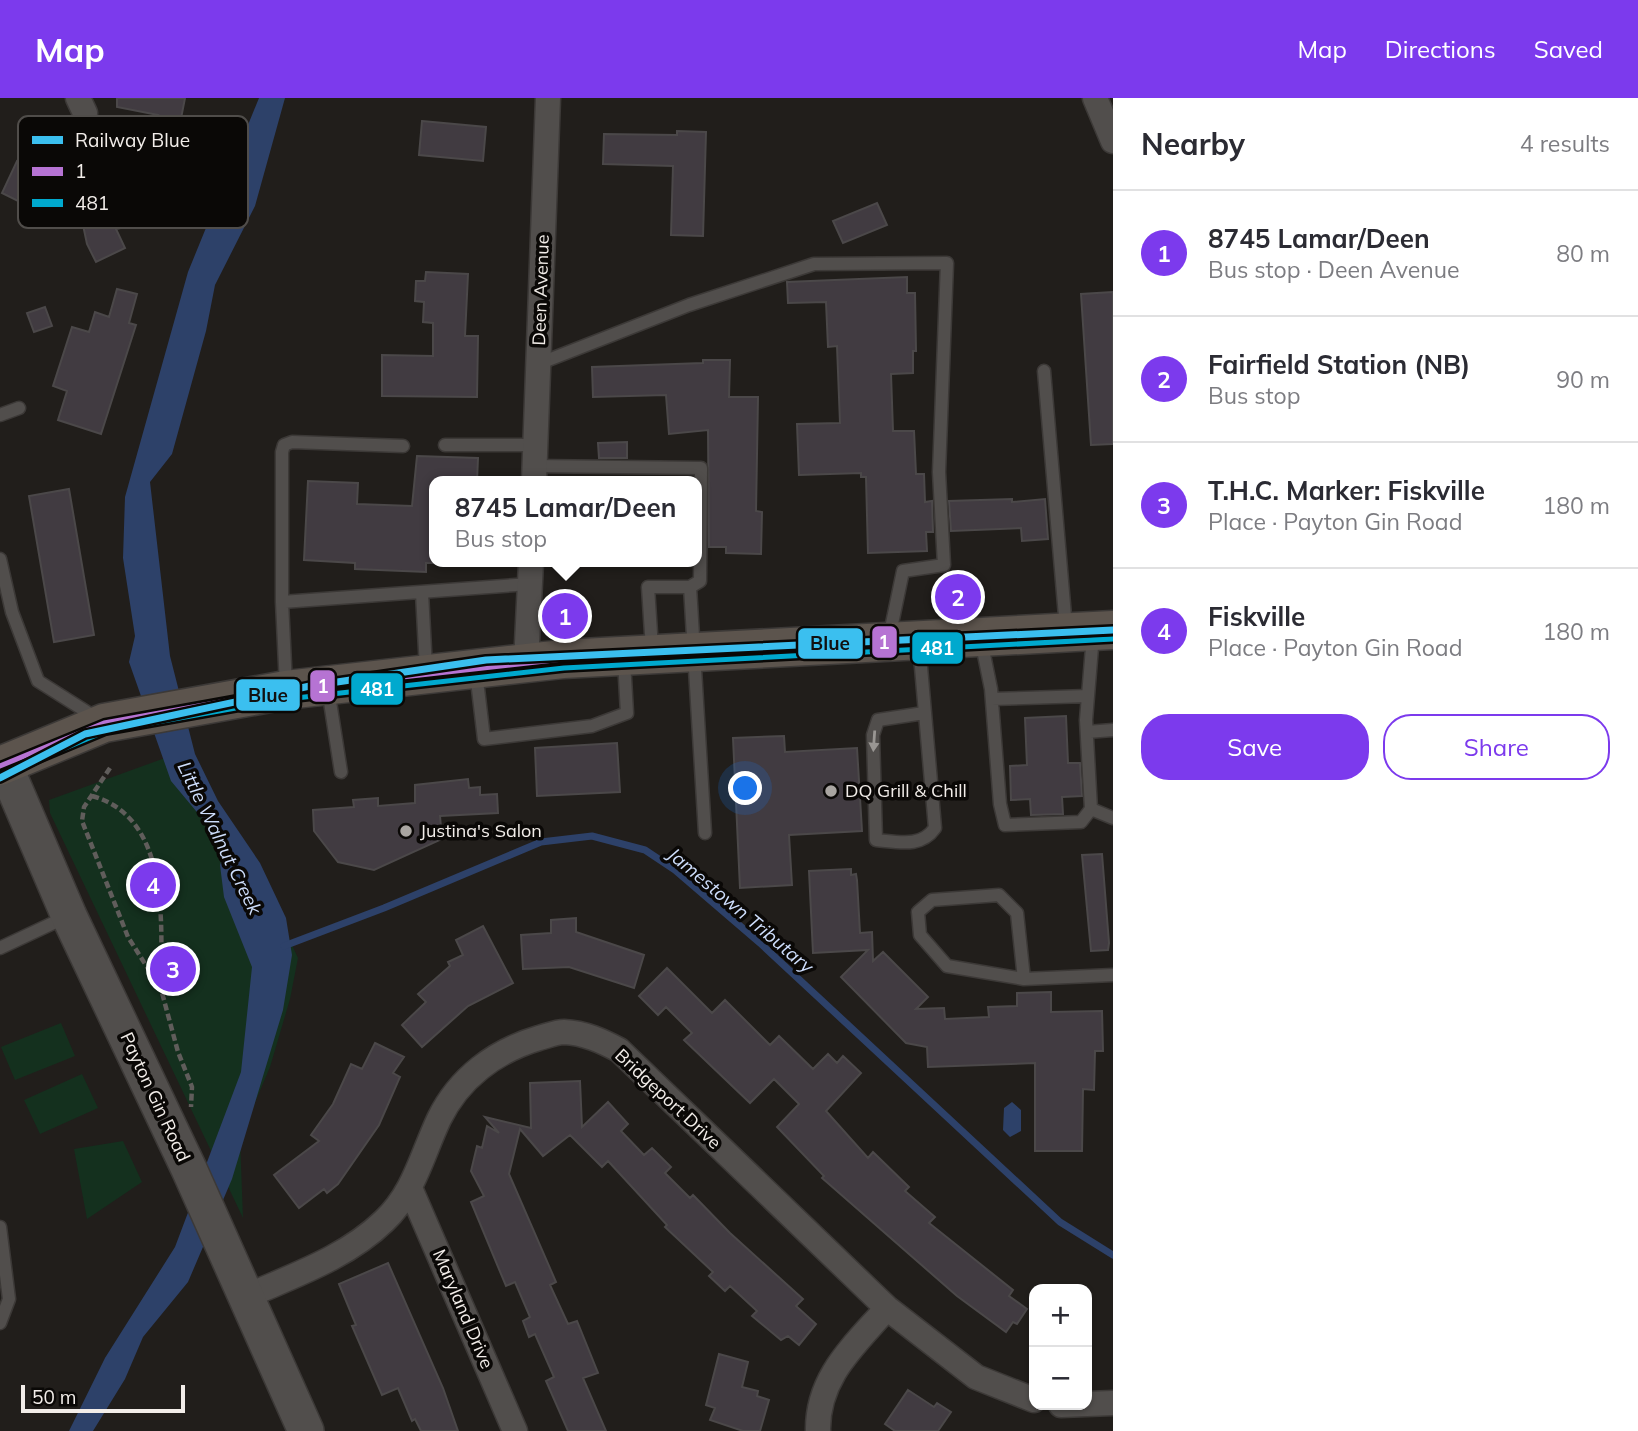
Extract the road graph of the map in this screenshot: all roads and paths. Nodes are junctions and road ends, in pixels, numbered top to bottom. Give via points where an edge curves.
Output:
1 (548, 98) edge
2 (1095, 98) edge
3 (1113, 141) edge
4 (538, 363) junction
5 (1044, 371) dead end
6 (19, 408) dead end
7 (0, 415) edge
8 (445, 445) dead end
9 (403, 446) dead end
10 (534, 464) edge
11 (701, 476) edge
12 (0, 558) edge
13 (700, 567) edge
14 (530, 573) edge
15 (690, 587) junction
16 (422, 593) junction
17 (282, 602) junction
18 (1091, 631) edge
19 (980, 637) junction
20 (903, 641) junction
21 (692, 653) junction
22 (638, 655) junction
23 (526, 663) junction
24 (475, 668) junction
25 (426, 673) junction
26 (327, 685) junction
27 (279, 691) junction
28 (1087, 696) junction
29 (992, 699) junction
30 (924, 713) junction
31 (104, 723) junction
32 (1113, 730) edge
33 (1087, 733) junction
34 (2, 765) edge
35 (110, 768) dead end
36 (341, 772) dead end
37 (92, 796) junction
38 (1091, 809) junction
39 (1113, 818) edge
40 (705, 833) dead end
41 (69, 916) junction
42 (0, 948) edge
43 (1113, 975) edge
44 (1024, 979) junction
45 (161, 989) junction
46 (190, 1110) dead end
47 (410, 1188) junction
48 (0, 1227) edge
49 (239, 1283) junction
50 (887, 1308) junction
51 (0, 1323) edge
52 (1029, 1398) edge
53 (1113, 1403) edge
54 (1092, 1404) edge
55 (306, 1431) edge
56 (515, 1431) edge
57 (818, 1431) edge

1 - 4 street, Deen Avenue
2 - 3 street
4 - 10 street, Deen Avenue
4 - 20 lane via 689,305 814,264 947,263 939,472 944,565 903,571
5 - 18 lane via 1065,590
6 - 7 lane
8 - 10 lane
9 - 17 lane via 284,445
10 - 11 lane via 701,468
12 - 31 lane via 12,612 38,681
13 - 15 lane via 700,581
14 - 16 lane
14 - 23 street
15 - 21 lane
15 - 22 lane via 648,587
16 - 17 lane
16 - 25 lane
17 - 27 lane
18 - 19 main road
18 - 28 lane
19 - 20 main road
19 - 29 lane
20 - 21 main road
20 - 30 lane
21 - 22 main road
21 - 40 lane
22 - 23 main road
22 - 24 lane via 627,713 592,726 484,738
23 - 24 main road
24 - 25 main road
25 - 26 main road
26 - 27 main road
26 - 36 lane
27 - 31 main road
28 - 29 lane
28 - 33 lane
29 - 38 lane via 1005,825 1081,822
30 -> 30 lane via 878,720 873,735 876,840 915,843 928,838 935,828
31 - 34 main road
32 - 33 lane
33 - 38 lane
34 - 41 street, Payton Gin Road
35 - 37 path
37 - 45 path via 82,821 88,840 128,937
37 - 45 path via 120,811 138,830 149,853 160,889
38 - 39 lane
41 - 42 lane
41 - 49 street, Payton Gin Road
43 - 44 lane
44 - 44 lane via 947,966 920,934 918,912 932,900 999,895 1017,913
45 - 46 path via 192,1087
47 - 49 street, Bridgeport Drive via 386,1220 334,1257
47 - 50 street, Bridgeport Drive via 439,1120 470,1075 524,1042 562,1032 593,1037 619,1050
47 - 56 street, Maryland Drive
48 - 51 lane via 9,1299
49 - 55 street, Payton Gin Road
50 - 52 street, Bridgeport Drive via 976,1377
50 - 57 street via 830,1376
53 - 54 street

